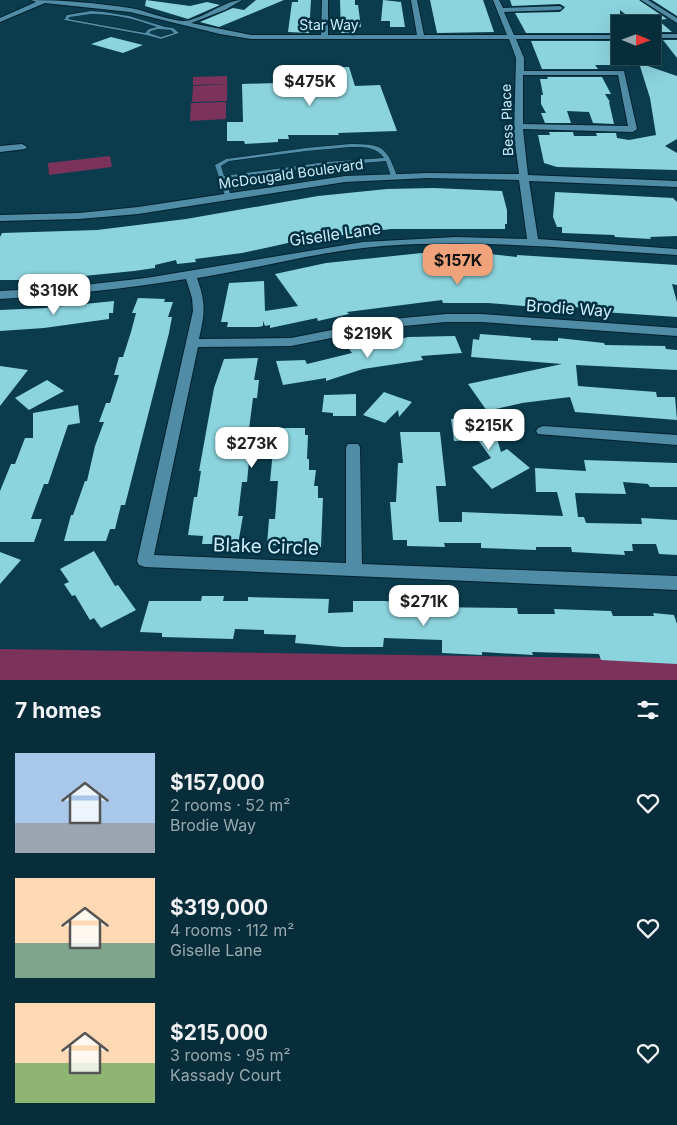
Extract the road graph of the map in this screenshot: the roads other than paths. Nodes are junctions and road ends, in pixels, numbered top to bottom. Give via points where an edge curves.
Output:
1 (34, 0) edge
2 (239, 0) edge
3 (325, 0) edge
4 (414, 0) edge
5 (496, 0) edge
6 (644, 0) edge
7 (44, 1) edge
8 (116, 8) junction
9 (560, 8) dead end
10 (501, 10) junction
11 (102, 14) junction
12 (0, 20) edge
13 (677, 21) edge
14 (184, 23) junction
15 (163, 28) junction
16 (172, 29) junction
17 (146, 34) junction
18 (661, 36) edge
19 (677, 36) edge
20 (611, 37) edge
21 (324, 38) junction
22 (421, 38) junction
23 (513, 38) junction
24 (520, 74) junction
25 (518, 126) junction
26 (22, 147) dead end
27 (0, 149) edge
28 (388, 159) junction
29 (394, 176) junction
30 (220, 178) junction
31 (524, 178) junction
32 (677, 184) edge
33 (228, 196) junction
34 (0, 218) edge
35 (534, 244) junction
36 (677, 252) edge
37 (191, 276) junction
38 (0, 295) edge
39 (677, 332) edge
40 (192, 343) junction
41 (543, 431) dead end
42 (677, 440) edge
43 (353, 447) dead end
44 (354, 569) junction
45 (677, 582) edge

1 - 7 street, Star Way
2 - 14 street
3 - 21 street
4 - 22 street
5 - 10 street, Bess Place
6 - 13 street
7 - 8 street, Star Way
7 - 12 street
8 - 11 lane
8 - 14 street, Star Way
9 - 10 street
10 - 23 street, Bess Place
11 - 15 lane
11 - 17 lane via 76,14 66,20
14 - 16 lane
14 - 21 street, Star Way via 240,36
15 - 16 lane
15 - 17 lane
16 - 17 lane via 177,32 170,36 157,38
18 - 19 street
20 - 23 street, Star Way
21 - 22 street, Star Way
22 - 23 street, Star Way
23 - 24 street, Bess Place via 520,58
24 - 25 street, Bess Place
24 - 25 street via 621,72 633,129
25 - 31 street, Bess Place
26 - 27 street
28 - 29 lane
28 - 30 lane
28 - 30 lane via 376,147 309,150 228,160 218,165
29 - 31 street, McDougald Boulevard
29 - 33 street, McDougald Boulevard via 315,182
30 - 33 lane
31 - 32 street, McDougald Boulevard
31 - 35 street, Bess Place
33 - 34 street, McDougald Boulevard via 120,212
35 - 36 street, Giselle Lane
35 - 37 street, Giselle Lane via 447,240 381,243 317,251
37 - 38 street, Giselle Lane
37 - 40 street, Blake Circle via 199,310
39 - 40 street, Brodie Way via 446,318 382,324 291,342
40 - 44 street, Blake Circle via 145,561
41 - 42 street
43 - 44 street
44 - 45 street, Blake Circle

